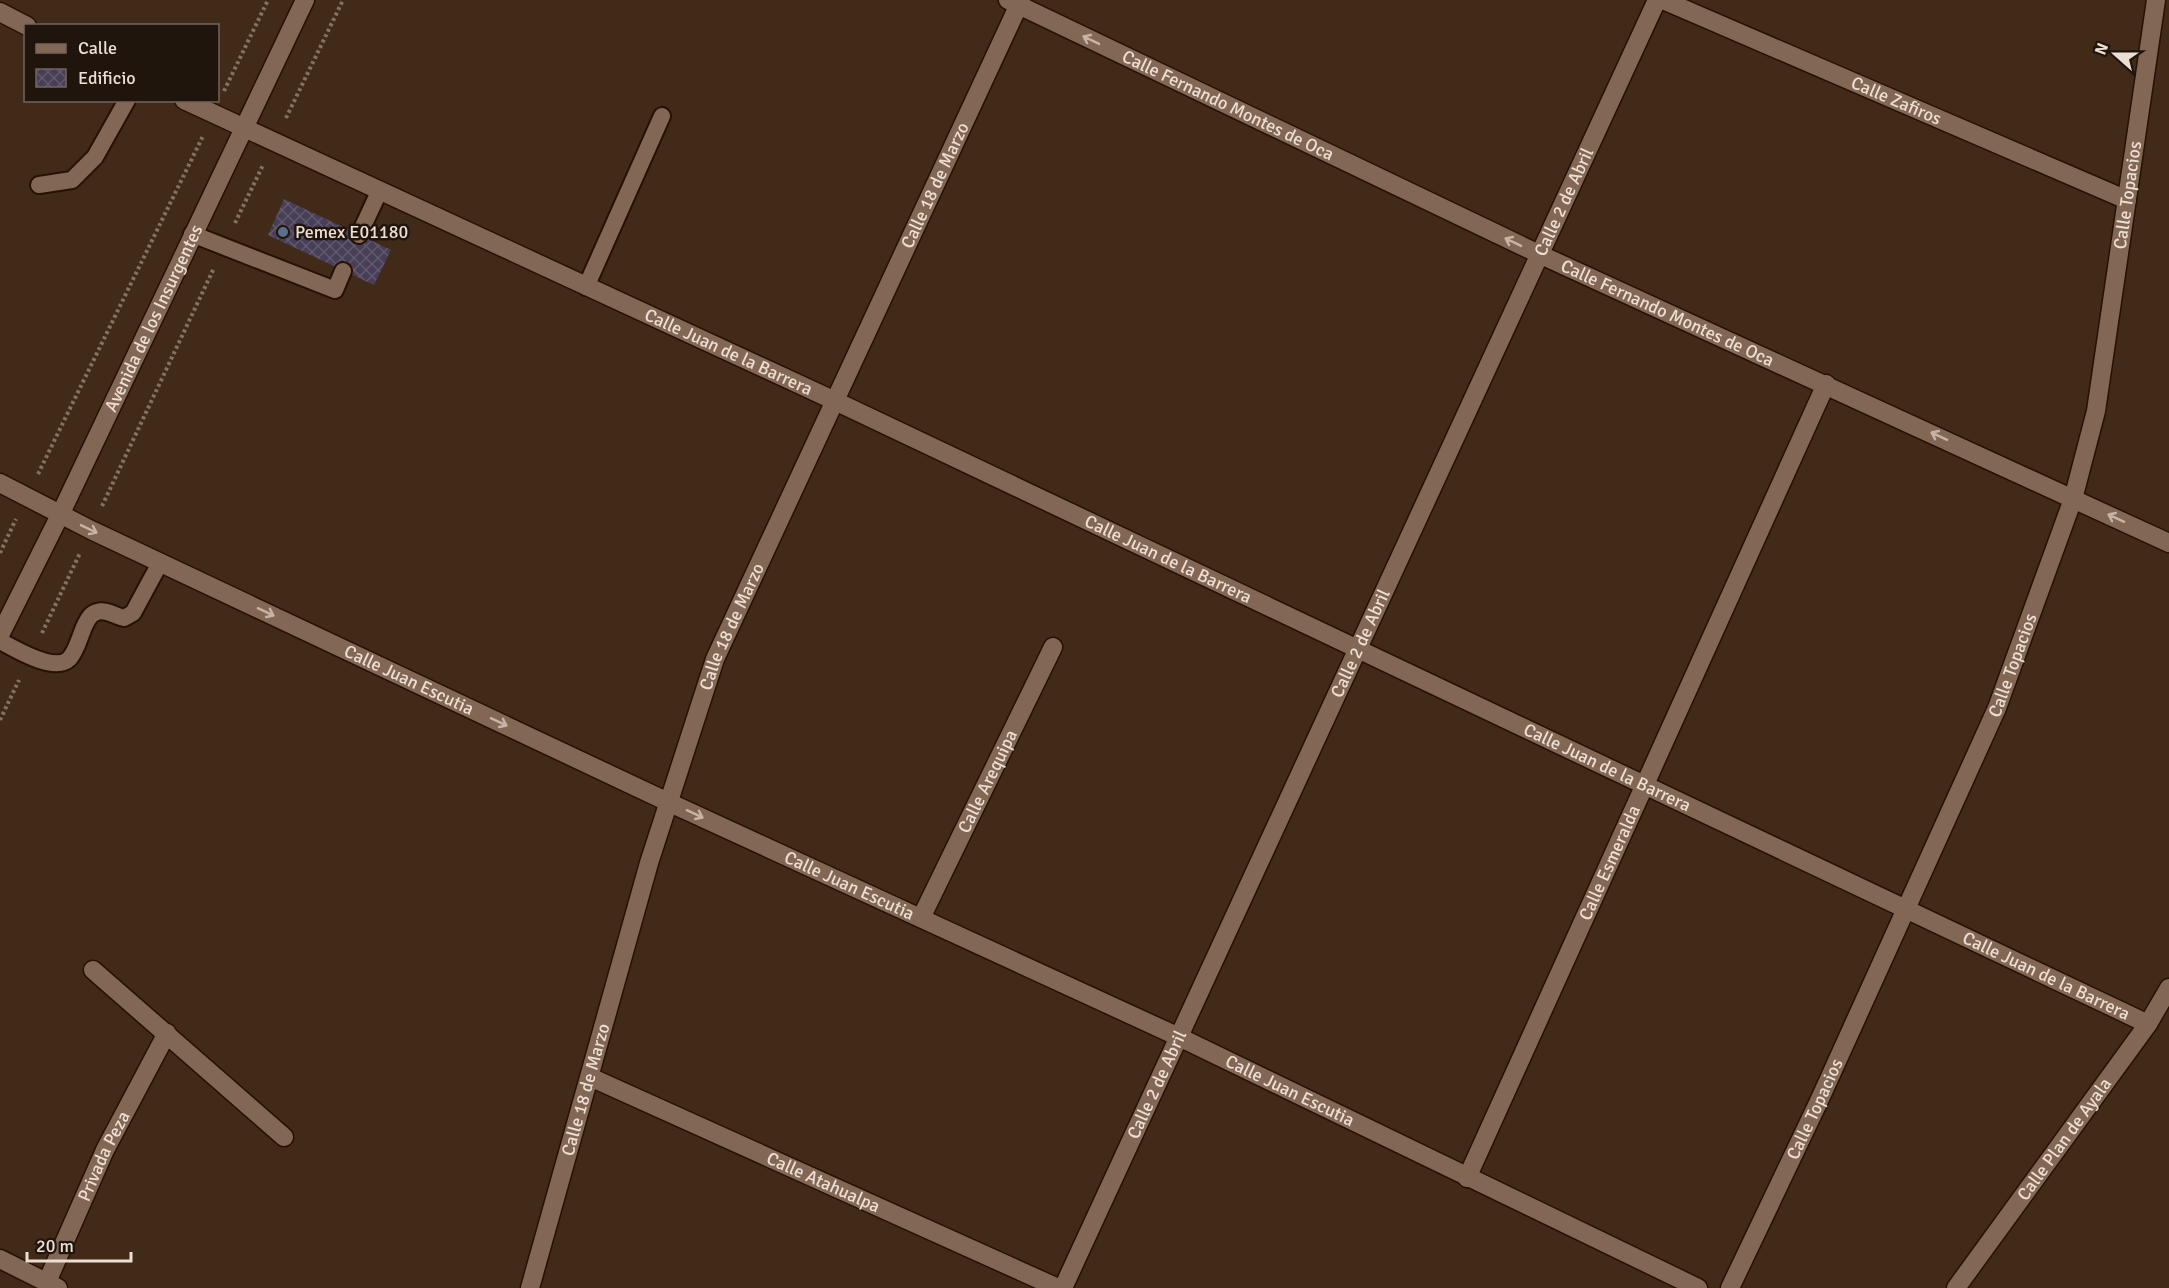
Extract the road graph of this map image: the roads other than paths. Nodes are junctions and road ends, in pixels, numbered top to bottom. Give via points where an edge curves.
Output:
1 (304, 0) edge
2 (1657, 0) edge
3 (1663, 0) edge
4 (2156, 0) edge
5 (1015, 2) edge
6 (0, 12) edge
7 (24, 24) edge
8 (126, 102) edge
9 (189, 102) edge
10 (662, 116) dead end
11 (243, 126) junction
12 (39, 185) dead end
13 (379, 192) junction
14 (2127, 200) junction
15 (192, 234) junction
16 (359, 235) dead end
17 (1541, 255) junction
18 (343, 271) dead end
19 (586, 287) junction
20 (1826, 384) junction
21 (833, 400) junction
22 (0, 483) edge
23 (2073, 499) junction
24 (60, 515) junction
25 (2169, 543) edge
26 (160, 562) junction
27 (0, 635) edge
28 (0, 641) edge
29 (1053, 647) dead end
30 (1357, 648) junction
31 (1645, 785) junction
32 (668, 802) junction
33 (1904, 908) junction
34 (921, 918) junction
35 (93, 970) dead end
36 (2169, 988) edge
37 (2148, 1024) junction
38 (168, 1033) junction
39 (1179, 1037) junction
40 (590, 1077) junction
41 (284, 1137) dead end
42 (1467, 1178) junction
43 (0, 1259) edge
44 (53, 1285) edge
45 (530, 1288) edge
46 (1061, 1288) edge
47 (1698, 1288) edge
48 (1730, 1288) edge
49 (1956, 1288) edge

1 - 11 street, Avenida de los Insurgentes
2 - 17 street, Calle 2 de Abril
3 - 14 street, Calle Zafiros
4 - 14 street, Calle Topacios
17 -> 5 street, Calle Fernando Montes de Oca
5 - 21 street, Calle 18 de Marzo
6 - 7 street
8 - 12 lane via 95,157 72,180
9 - 11 street, Calle Juan de la Barrera
10 - 19 lane
11 - 13 street, Calle Juan de la Barrera
11 - 15 street, Avenida de los Insurgentes
13 - 16 lane
13 - 19 street, Calle Juan de la Barrera
14 - 23 street, Calle Topacios via 2096,411
15 - 18 lane via 335,290
15 - 24 street, Avenida de los Insurgentes
17 - 20 street, Calle Fernando Montes de Oca
17 - 30 street, Calle 2 de Abril
19 - 21 street, Calle Juan de la Barrera
23 -> 20 street, Calle Fernando Montes de Oca
20 - 31 street, Calle Esmeralda
21 - 30 street, Calle Juan de la Barrera
21 - 32 street, Calle 18 de Marzo via 715,659
22 - 24 street, Calle Juan Escutia
25 -> 23 street, Calle Fernando Montes de Oca
23 - 33 street, Calle Topacios via 1997,708
24 -> 26 street, Calle Juan Escutia
24 - 27 street, Avenida de los Insurgentes
26 - 28 lane via 128,616 93,613 73,653 63,663 31,657
26 -> 32 street, Calle Juan Escutia
29 - 34 street, Calle Arequipa
30 - 31 street, Calle Juan de la Barrera
30 - 39 street, Calle 2 de Abril
31 - 33 street, Calle Juan de la Barrera
31 - 42 street, Calle Esmeralda
32 -> 34 street, Calle Juan Escutia
32 - 40 street, Calle 18 de Marzo
33 - 37 street, Calle Juan de la Barrera
33 - 48 street, Calle Topacios via 1819,1101
34 - 39 street, Calle Juan Escutia
35 - 38 street
36 - 37 street, Calle Plan de Ayala
37 - 49 street, Calle Plan de Ayala
38 - 41 street
38 - 44 street, Privada Peza via 105,1150
39 - 42 street, Calle Juan Escutia
39 - 46 street, Calle 2 de Abril
40 - 45 street, Calle 18 de Marzo
40 - 46 street, Calle Atahualpa
42 - 47 street, Calle Juan Escutia
43 - 44 street, Privada Peza

